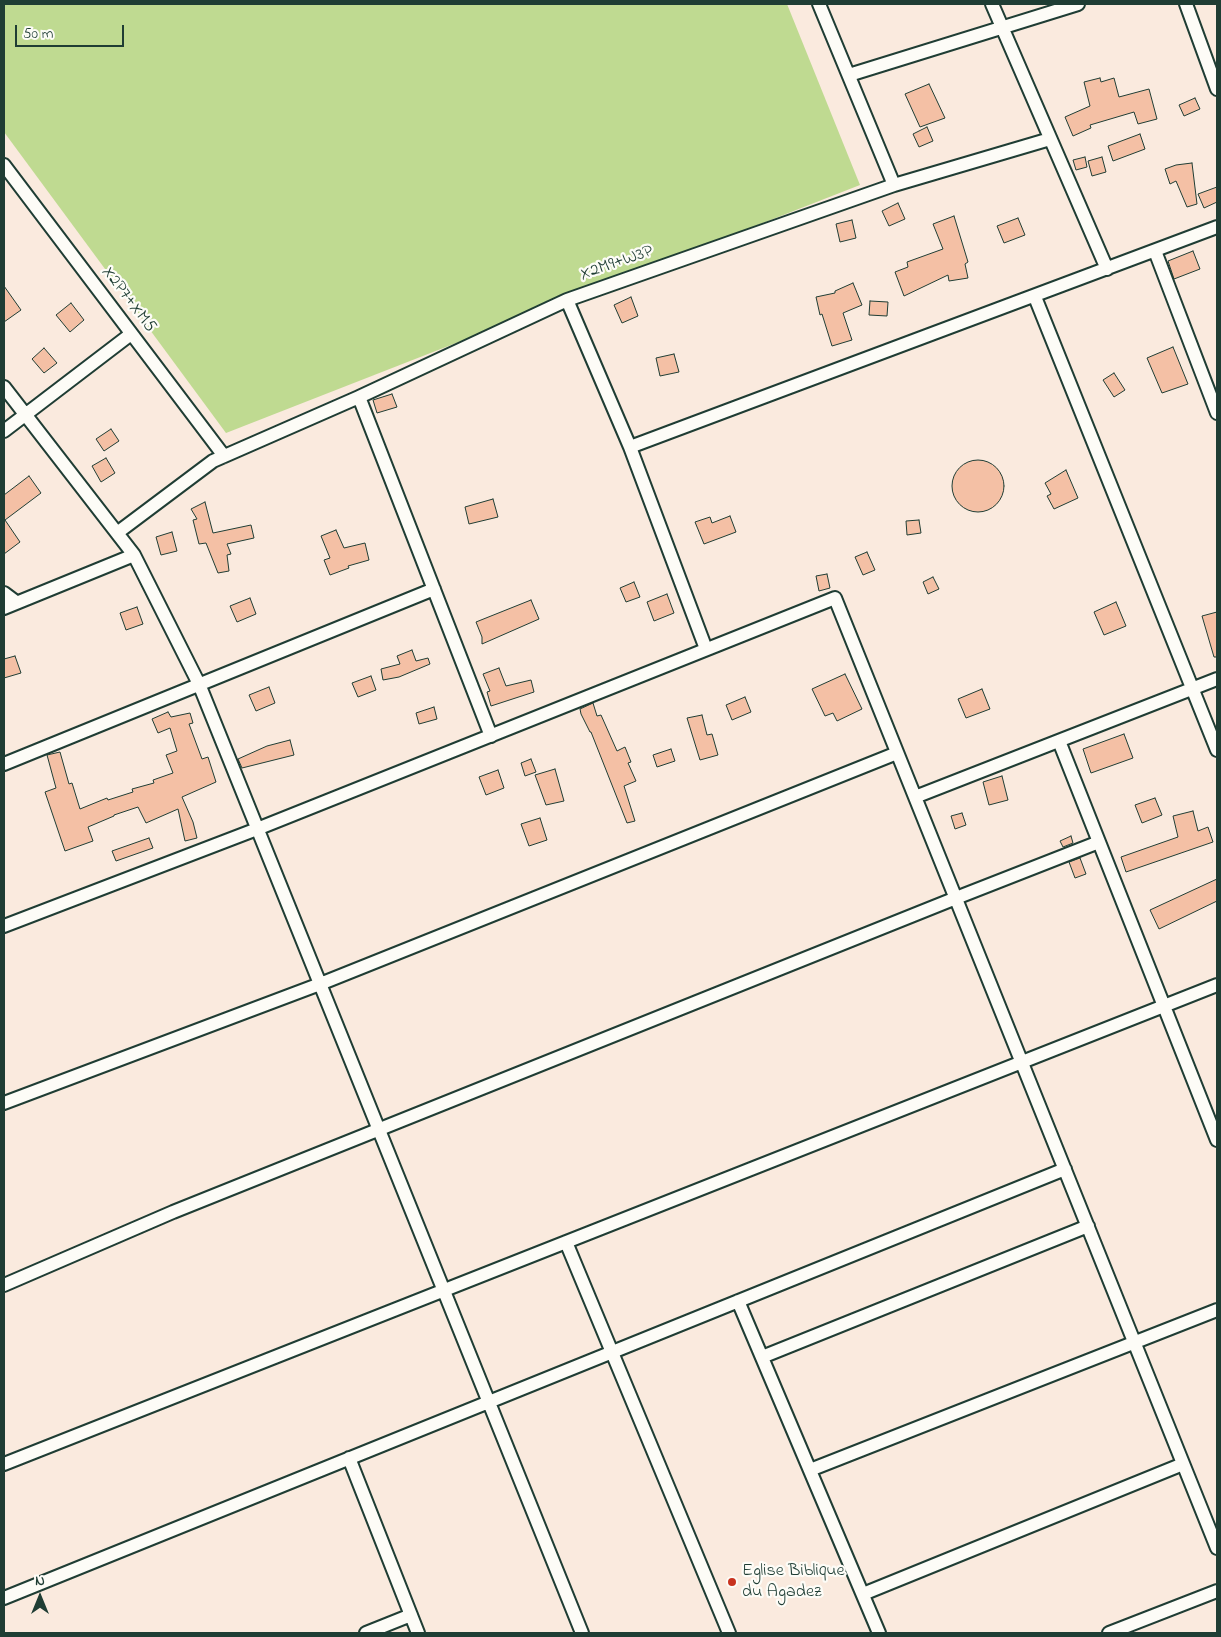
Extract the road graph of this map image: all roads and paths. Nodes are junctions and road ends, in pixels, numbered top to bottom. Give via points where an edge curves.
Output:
1 (819, 4) edge
2 (992, 4) edge
3 (1078, 4) edge
4 (1186, 4) edge
5 (1002, 27) junction
6 (849, 75) junction
7 (1217, 89) edge
8 (1050, 139) junction
9 (4, 165) edge
10 (894, 185) junction
11 (1217, 227) edge
12 (1156, 251) junction
13 (1107, 269) junction
14 (1035, 296) junction
15 (567, 300) junction
16 (131, 334) junction
17 (4, 386) edge
18 (359, 397) junction
19 (1217, 413) edge
20 (26, 414) junction
21 (4, 431) edge
22 (630, 447) junction
23 (224, 456) junction
24 (116, 532) junction
25 (134, 555) junction
26 (434, 589) junction
27 (4, 593) edge
28 (16, 602) junction
29 (4, 608) edge
30 (706, 650) junction
31 (1217, 679) edge
32 (199, 684) junction
33 (1192, 689) junction
34 (490, 736) junction
35 (1059, 741) junction
36 (1217, 750) edge
37 (897, 753) junction
38 (4, 764) edge
39 (915, 797) junction
40 (258, 829) junction
41 (1099, 842) junction
42 (956, 898) junction
43 (4, 926) edge
44 (320, 984) junction
45 (1217, 985) edge
46 (1164, 1006) junction
47 (1022, 1062) junction
48 (4, 1103) edge
49 (378, 1129) junction
50 (1217, 1140) edge
51 (1065, 1169) junction
52 (1088, 1226) junction
53 (566, 1242) junction
54 (4, 1285) edge
55 (444, 1290) junction
56 (738, 1301) junction
57 (1217, 1310) edge
58 (1134, 1342) junction
59 (612, 1352) junction
60 (762, 1357) junction
61 (489, 1402) junction
62 (349, 1458) junction
63 (4, 1464) edge
64 (1183, 1464) junction
65 (810, 1470) junction
66 (1217, 1548) edge
67 (1217, 1591) edge
68 (862, 1594) junction
69 (4, 1598) edge
70 (411, 1615) junction
71 (366, 1633) edge
72 (418, 1633) edge
73 (582, 1633) edge
74 (729, 1633) edge
75 (879, 1633) edge
76 (1110, 1633) edge

1 - 6 street
2 - 5 street
3 - 5 street
4 - 7 street
5 - 6 street
5 - 8 street
6 - 10 street
8 - 10 street, X2M9+W3P
8 - 13 street
9 - 16 street, X2P7+XM5
10 - 15 street, X2M9+W3P
11 - 12 street
12 - 13 street
12 - 19 street
13 - 14 street
14 - 22 street
14 - 33 street
15 - 18 street, X2M9+W3P
15 - 22 street
16 - 20 street
16 - 23 street, X2P7+XM5
17 - 20 street
18 - 23 street, X2M9+W3P
18 - 26 street
20 - 21 street
20 - 24 street
22 - 30 street
23 - 24 street, X2M9+W3P
24 - 25 street
25 - 28 street
25 - 32 street
26 - 32 street
26 - 34 street
27 - 28 street
28 - 29 street
30 - 34 street
30 - 37 street via 835,598
31 - 33 street
32 - 38 street
32 - 40 street
33 - 35 street
33 - 36 street
34 - 40 street
35 - 39 street
35 - 41 street
37 - 39 street
37 - 44 street
39 - 42 street
40 - 43 street
40 - 44 street
41 - 42 street
41 - 46 street
42 - 47 street
42 - 49 street
44 - 48 street
44 - 49 street
45 - 46 street
46 - 47 street
46 - 50 street
47 - 51 street
47 - 53 street
49 - 54 street
49 - 55 street
51 - 52 street
51 - 56 street
52 - 58 street
52 - 60 street
53 - 55 street
53 - 59 street
55 - 61 street
55 - 63 street
56 - 59 street
56 - 60 street
57 - 58 street
58 - 64 street
58 - 65 street
59 - 61 street
59 - 74 street
60 - 65 street
61 - 62 street
61 - 73 street
62 - 69 street
62 - 70 street
64 - 66 street
64 - 68 street
65 - 68 street
67 - 76 street
68 - 75 street
70 - 71 street
70 - 72 street

